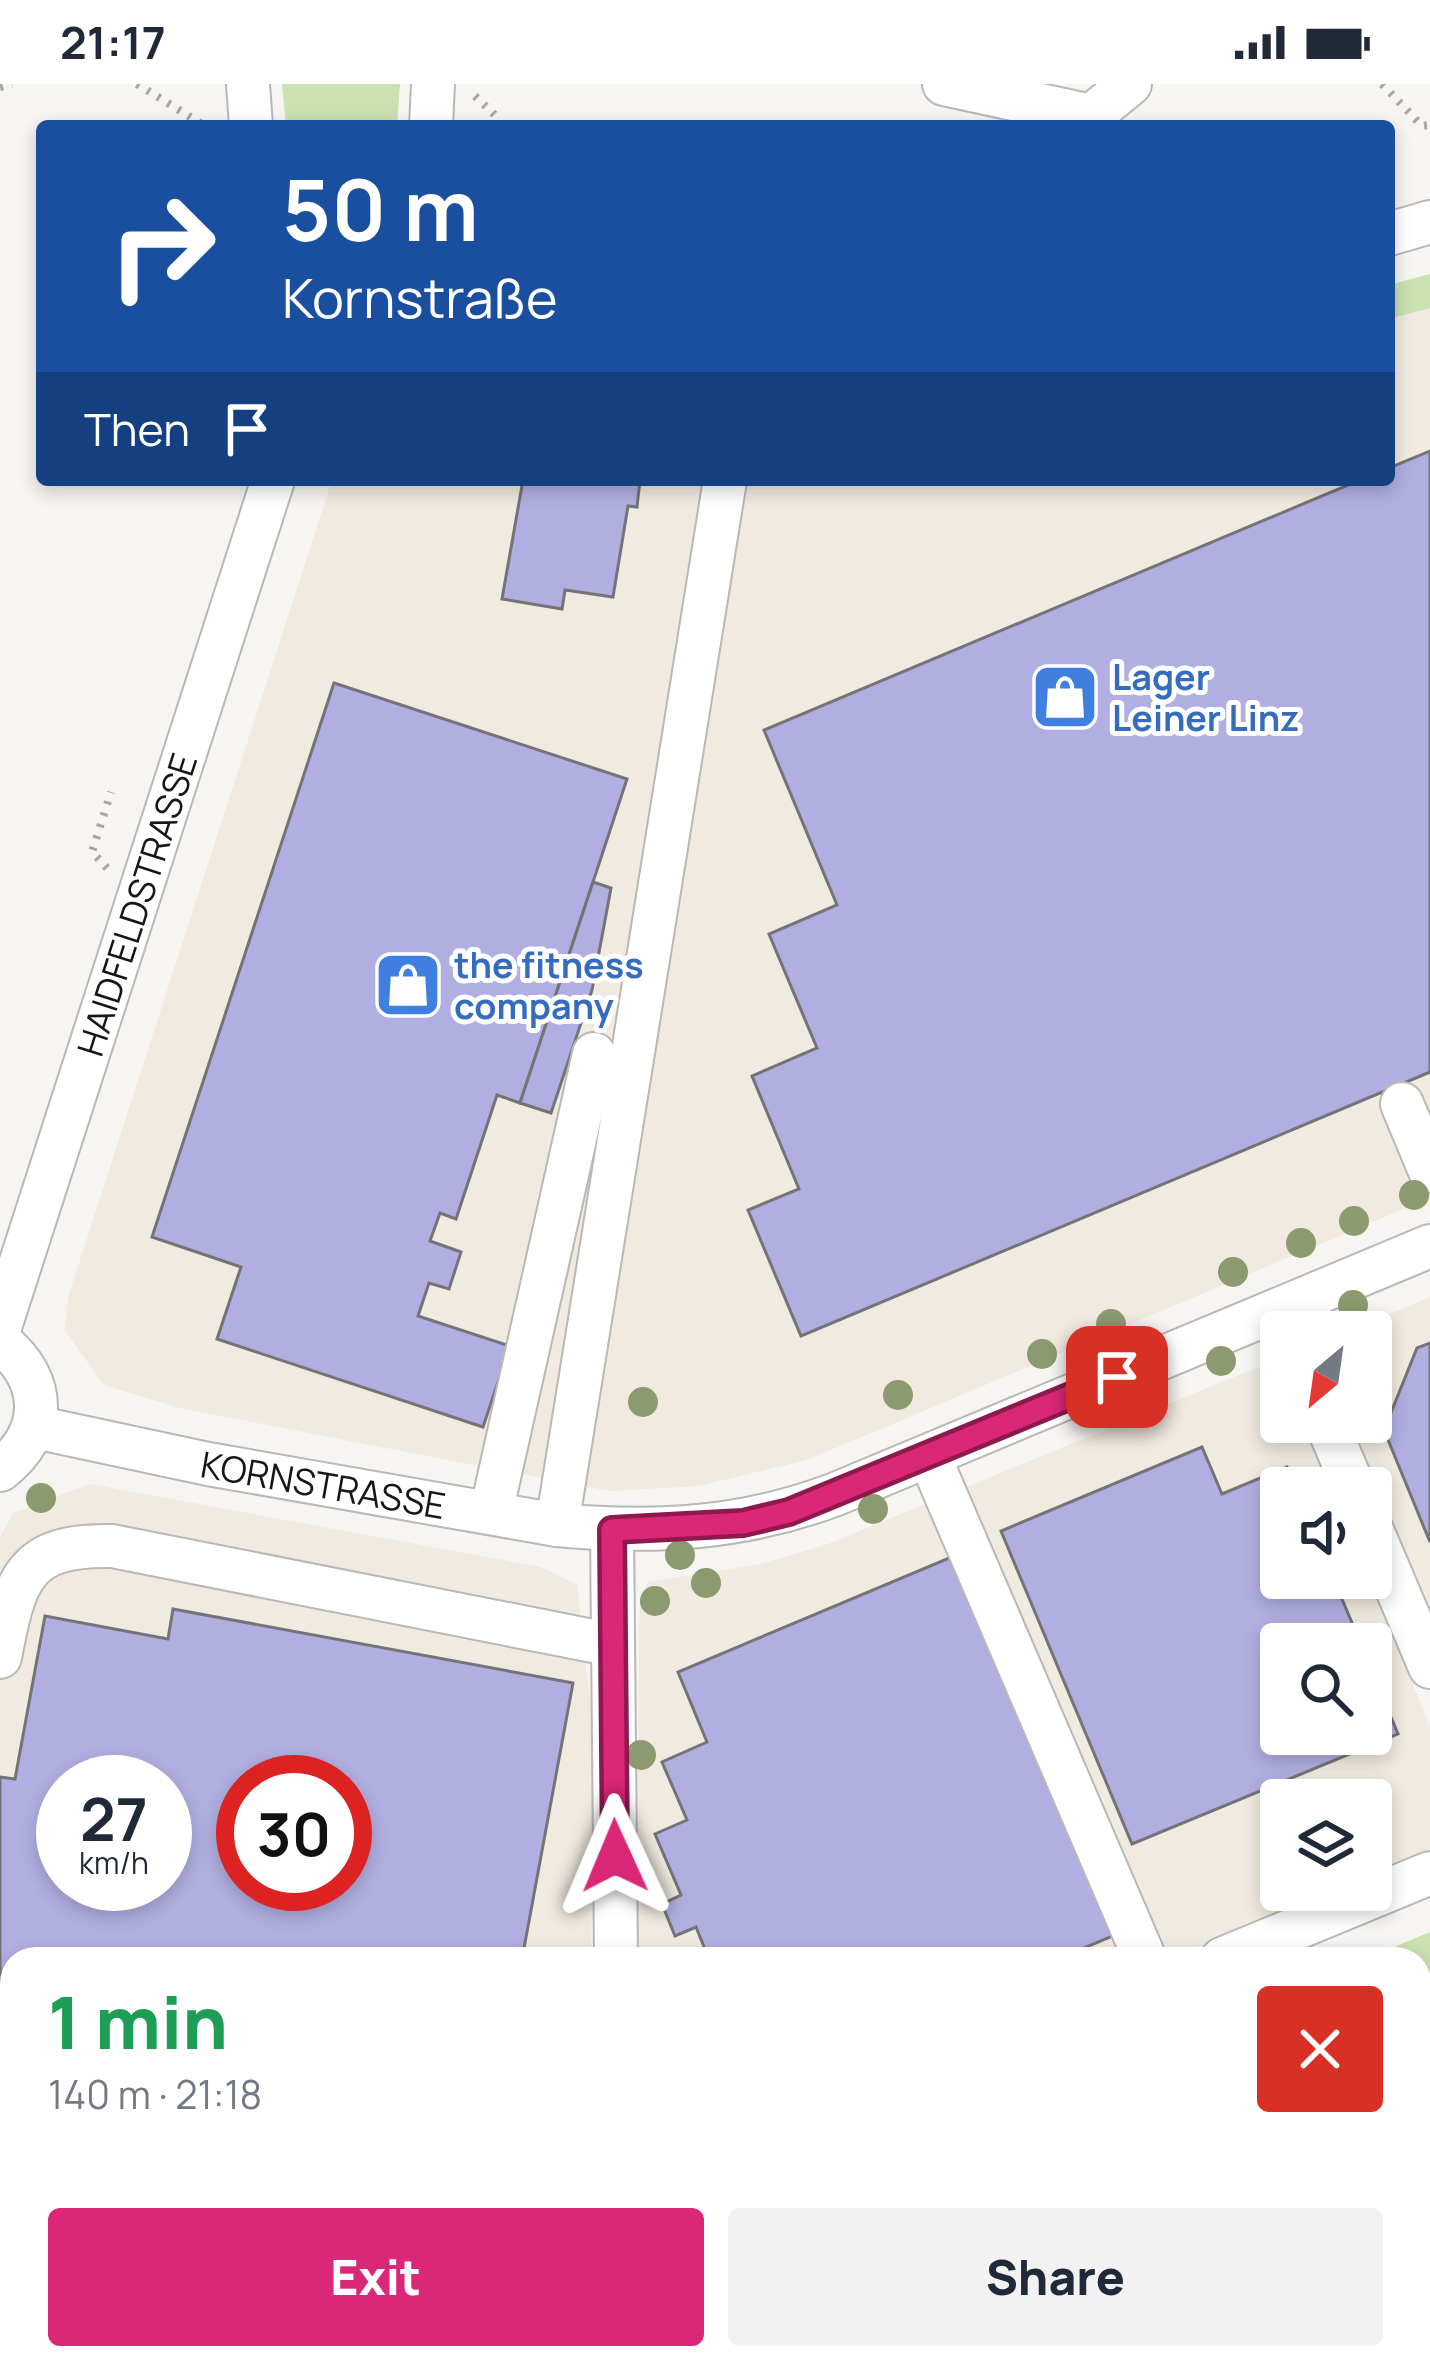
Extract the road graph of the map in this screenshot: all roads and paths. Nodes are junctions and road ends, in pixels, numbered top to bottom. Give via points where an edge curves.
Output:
1 (12, 84) edge
2 (137, 84) edge
3 (248, 84) edge
4 (433, 84) edge
5 (467, 84) edge
6 (944, 84) edge
7 (1130, 84) edge
8 (1382, 84) edge
9 (0, 87) edge
10 (195, 120) edge
11 (250, 120) edge
12 (432, 120) edge
13 (500, 120) dead end
14 (1430, 124) edge
15 (1430, 222) edge
16 (1395, 232) edge
17 (271, 486) edge
18 (724, 486) edge
19 (594, 1054) dead end
20 (1402, 1104) dead end
21 (1430, 1171) edge
22 (1430, 1246) edge
23 (1301, 1311) edge
24 (0, 1327) edge
25 (1260, 1329) edge
26 (0, 1342) edge
27 (35, 1427) junction
28 (929, 1456) junction
29 (0, 1471) edge
30 (491, 1513) junction
31 (557, 1526) junction
32 (612, 1530) junction
33 (1392, 1577) edge
34 (613, 1646) junction
35 (0, 1657) edge
36 (1430, 1667) edge
37 (1430, 1873) edge
38 (616, 1947) edge
39 (1140, 1947) edge
40 (1251, 1947) edge

1 - 9 path
2 - 10 path
3 - 11 street
4 - 12 street
5 - 13 path
6 - 7 street via 1091,116
8 - 14 path
15 - 16 street
17 - 24 street, HAIDFELDSTRASSE
18 - 31 street
19 - 30 street
20 - 21 street
22 - 23 street, KORNSTRASSE
25 - 28 street, KORNSTRASSE
26 - 27 street via 32,1377
27 - 29 street via 26,1448
27 - 30 street, KORNSTRASSE
28 - 32 street, KORNSTRASSE via 743,1523
28 - 39 street
30 - 31 street, KORNSTRASSE
31 - 32 street, KORNSTRASSE
32 - 34 street
33 - 36 street
34 - 35 street via 112,1546 72,1545 21,1576
34 - 38 street
37 - 40 street

